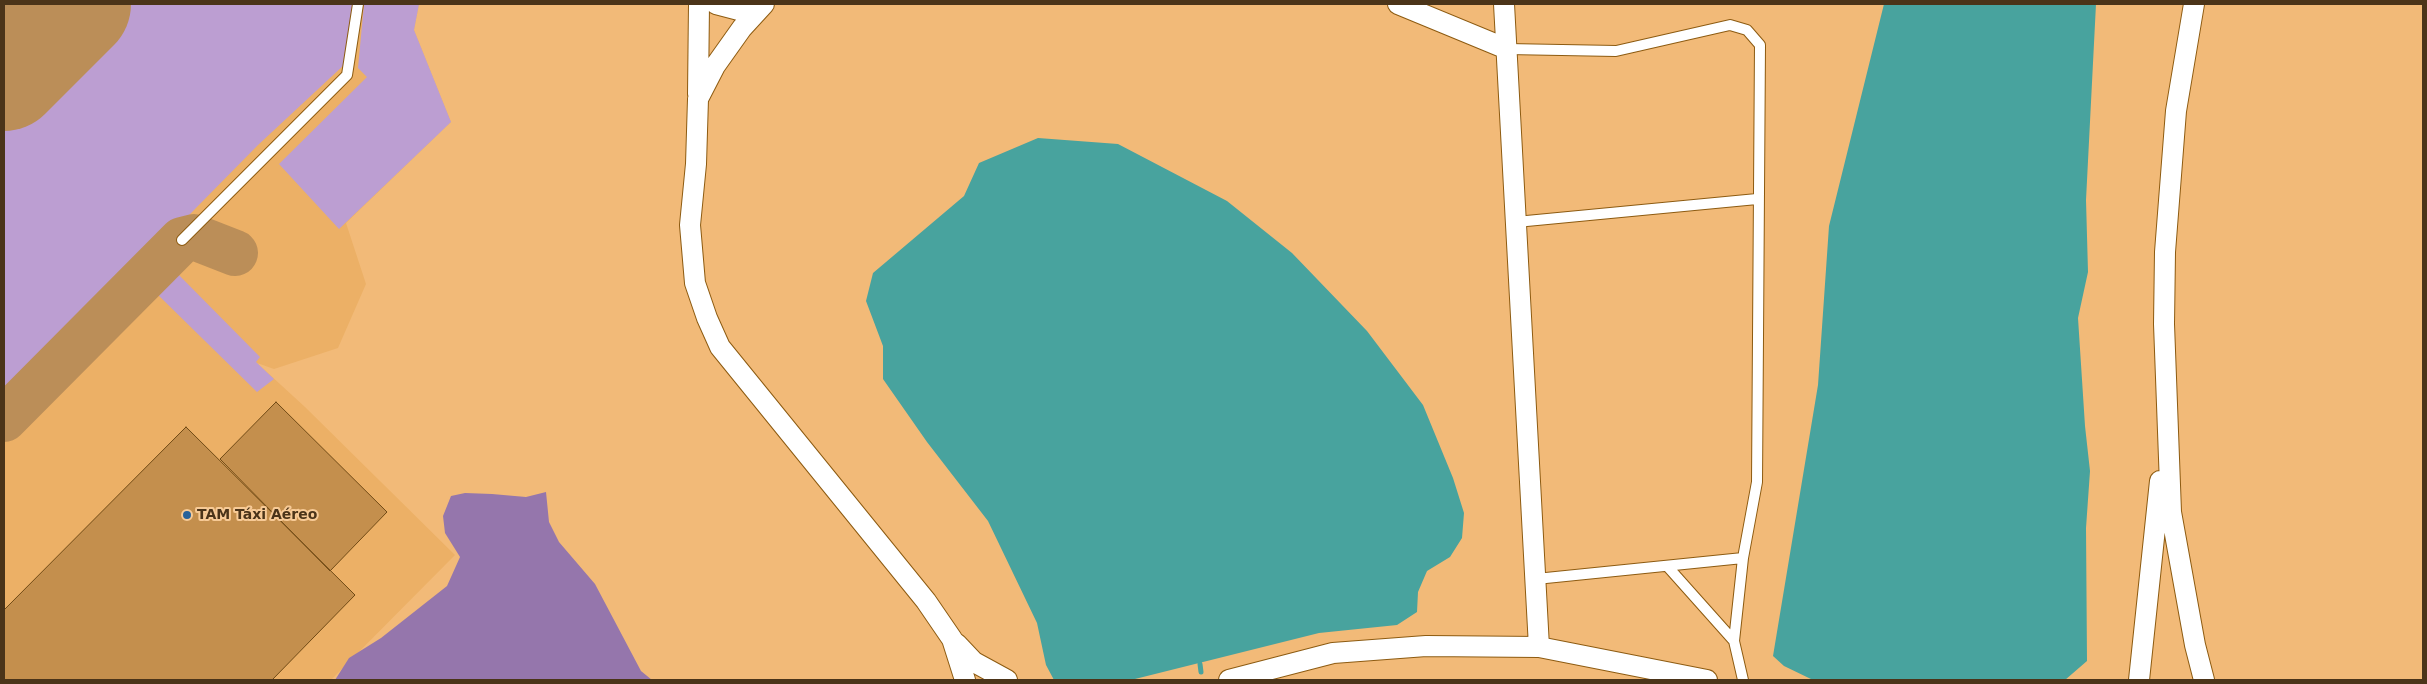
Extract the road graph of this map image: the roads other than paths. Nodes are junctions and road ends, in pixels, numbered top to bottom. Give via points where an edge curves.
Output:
1 (358, 4) edge
2 (699, 4) edge
3 (716, 4) edge
4 (1398, 4) edge
5 (1504, 4) edge
6 (2194, 4) edge
7 (762, 6) edge
8 (1507, 49) junction
9 (698, 99) junction
10 (1757, 199) junction
11 (1516, 222) junction
12 (182, 240) dead end
13 (2166, 422) junction
14 (1744, 558) junction
15 (1668, 567) junction
16 (1536, 579) junction
17 (952, 639) junction
18 (1734, 641) junction
19 (1539, 647) junction
20 (965, 680) edge
21 (1007, 680) edge
22 (1229, 680) edge
23 (1707, 680) edge
24 (1743, 680) edge
25 (2138, 680) edge
26 (2204, 680) edge

1 - 12 lane via 347,75
2 - 9 street
3 - 7 street via 739,10
4 - 8 street
5 - 8 street
6 - 13 street via 2176,110 2165,252
7 - 9 street via 715,66
8 - 10 lane via 1616,51 1730,25 1747,30 1760,45
8 - 11 street
9 - 17 street via 690,225 692,260 706,318 720,348 926,601
10 - 11 lane
10 - 14 lane via 1757,482
11 - 16 street
13 - 25 street
13 - 26 street via 2172,512
14 - 15 lane
14 - 18 lane
15 - 16 lane
15 - 18 lane
16 - 19 street
17 - 20 street
17 - 21 street via 974,662
18 - 24 lane
19 - 22 street via 1426,646 1333,653
19 - 23 street

